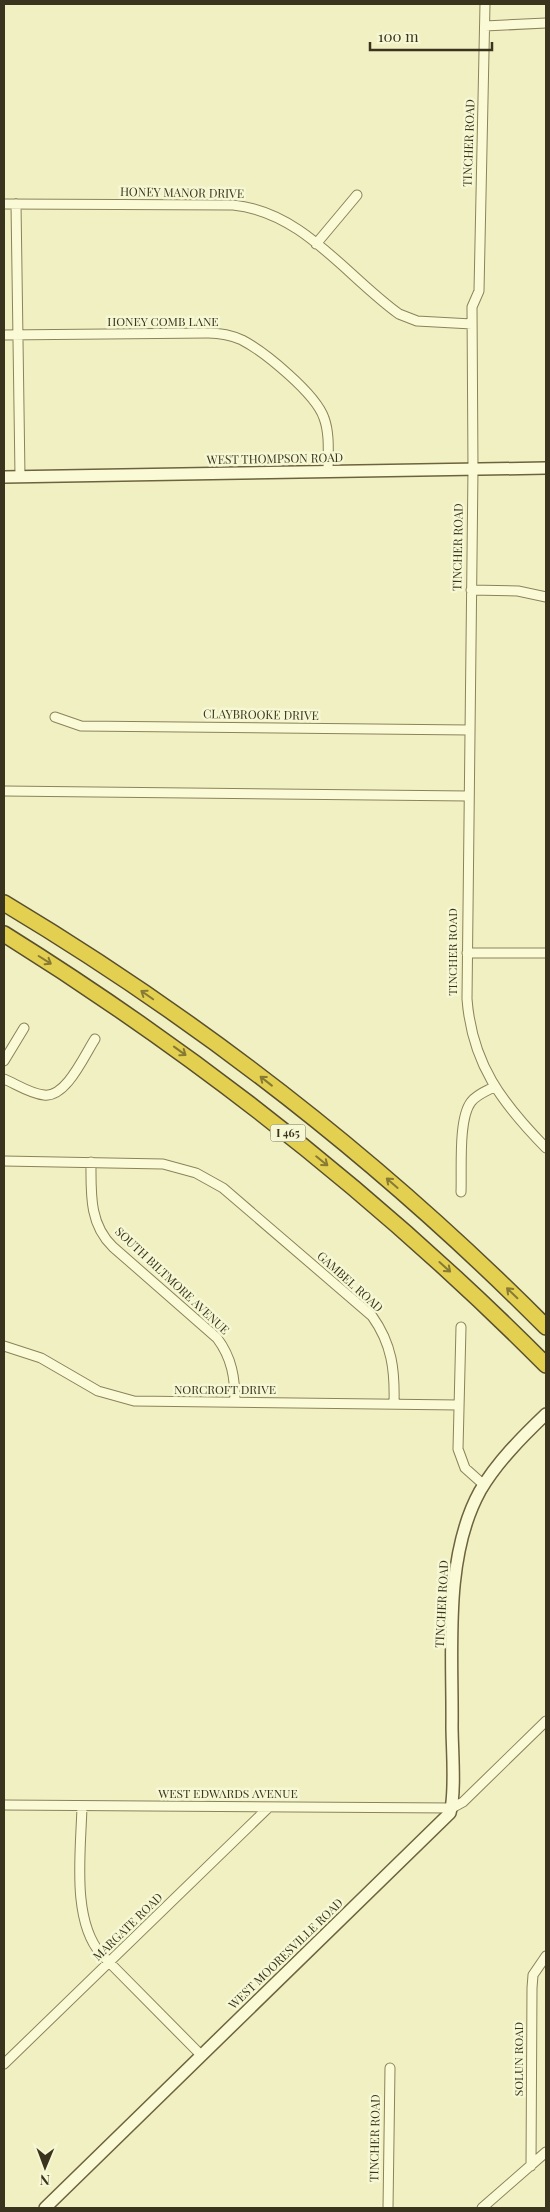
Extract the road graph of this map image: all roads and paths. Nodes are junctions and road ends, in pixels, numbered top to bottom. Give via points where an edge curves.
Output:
1 (485, 4) edge
2 (546, 23) edge
3 (485, 26) junction
4 (357, 195) dead end
5 (4, 204) edge
6 (16, 204) junction
7 (316, 244) junction
8 (472, 324) junction
9 (4, 335) edge
10 (18, 335) junction
11 (546, 468) edge
12 (473, 469) junction
13 (328, 472) junction
14 (20, 476) junction
15 (4, 477) edge
16 (471, 590) junction
17 (546, 597) edge
18 (56, 717) dead end
19 (469, 730) junction
20 (4, 791) edge
21 (468, 796) junction
22 (4, 903) edge
23 (4, 934) edge
24 (467, 953) junction
25 (546, 954) edge
26 (24, 1028) dead end
27 (94, 1040) dead end
28 (4, 1061) edge
29 (4, 1080) edge
30 (494, 1087) junction
31 (546, 1148) edge
32 (4, 1161) edge
33 (91, 1162) junction
34 (461, 1192) dead end
35 (461, 1327) dead end
36 (546, 1327) edge
37 (4, 1346) edge
38 (546, 1365) edge
39 (235, 1402) junction
40 (394, 1404) junction
41 (458, 1405) junction
42 (546, 1414) edge
43 (484, 1485) junction
44 (546, 1721) edge
45 (4, 1805) edge
46 (82, 1806) junction
47 (269, 1807) junction
48 (452, 1808) junction
49 (546, 1956) edge
50 (111, 1962) junction
51 (201, 2056) junction
52 (4, 2064) edge
53 (390, 2068) dead end
54 (546, 2152) edge
55 (531, 2166) junction
56 (45, 2208) edge
57 (388, 2208) edge
58 (482, 2208) edge

1 - 3 street, TINCHER ROAD
2 - 3 street
3 - 8 street, TINCHER ROAD via 479,291 472,305
4 - 7 street
5 - 6 street, HONEY MANOR DRIVE
6 - 7 street, HONEY MANOR DRIVE via 240,205 276,216
6 - 10 street
7 - 8 street, HONEY MANOR DRIVE via 399,314 417,321
8 - 12 street, TINCHER ROAD
9 - 10 street, HONEY COMB LANE
10 - 13 street, HONEY COMB LANE via 208,333 241,340 308,393 318,405 326,426
10 - 14 street
11 - 12 street, WEST THOMPSON ROAD
12 - 13 street, WEST THOMPSON ROAD
12 - 16 street, TINCHER ROAD
13 - 14 street, WEST THOMPSON ROAD
14 - 15 street, WEST THOMPSON ROAD
16 - 17 street via 518,591
16 - 19 street, TINCHER ROAD
18 - 19 street, CLAYBROOKE DRIVE via 81,726
19 - 21 street, TINCHER ROAD
20 - 21 street
21 - 24 street, TINCHER ROAD
36 -> 22 highway, I 465 via 430,1216 318,1122 149,996
23 -> 38 highway, I 465 via 184,1054 299,1142 411,1236
24 - 25 street
24 - 30 street, TINCHER ROAD via 470,1024 477,1050
26 - 28 street
27 - 29 street via 64,1088 54,1095 40,1094
30 - 31 street, TINCHER ROAD
30 - 34 street via 474,1098 465,1114
32 - 33 street
33 - 39 street, SOUTH BILTMORE AVENUE via 92,1204 96,1222 104,1236 217,1338 233,1369
33 - 40 street, GAMBEL ROAD via 147,1162 185,1169 223,1188 374,1319 392,1358
35 - 41 street
37 - 39 street, NORCROFT DRIVE via 41,1358 98,1391 116,1397 142,1402
39 - 40 street, NORCROFT DRIVE
40 - 41 street, NORCROFT DRIVE
41 - 43 street via 460,1456 468,1471
42 - 43 street, TINCHER ROAD via 510,1451
43 - 48 street, TINCHER ROAD via 467,1522 456,1574
44 - 48 street, WEST MOORESVILLE ROAD via 463,1802
45 - 46 street, WEST EDWARDS AVENUE
46 - 47 street, WEST EDWARDS AVENUE
46 - 50 street via 82,1915 92,1942
47 - 48 street, WEST EDWARDS AVENUE
47 - 50 street, MARGATE ROAD
48 - 51 street, WEST MOORESVILLE ROAD via 443,1822
49 - 55 street, SOLUN ROAD via 534,1975 532,1988
50 - 51 street
50 - 52 street, MARGATE ROAD
51 - 56 street, WEST MOORESVILLE ROAD
53 - 57 street, TINCHER ROAD
54 - 55 street
55 - 58 street

